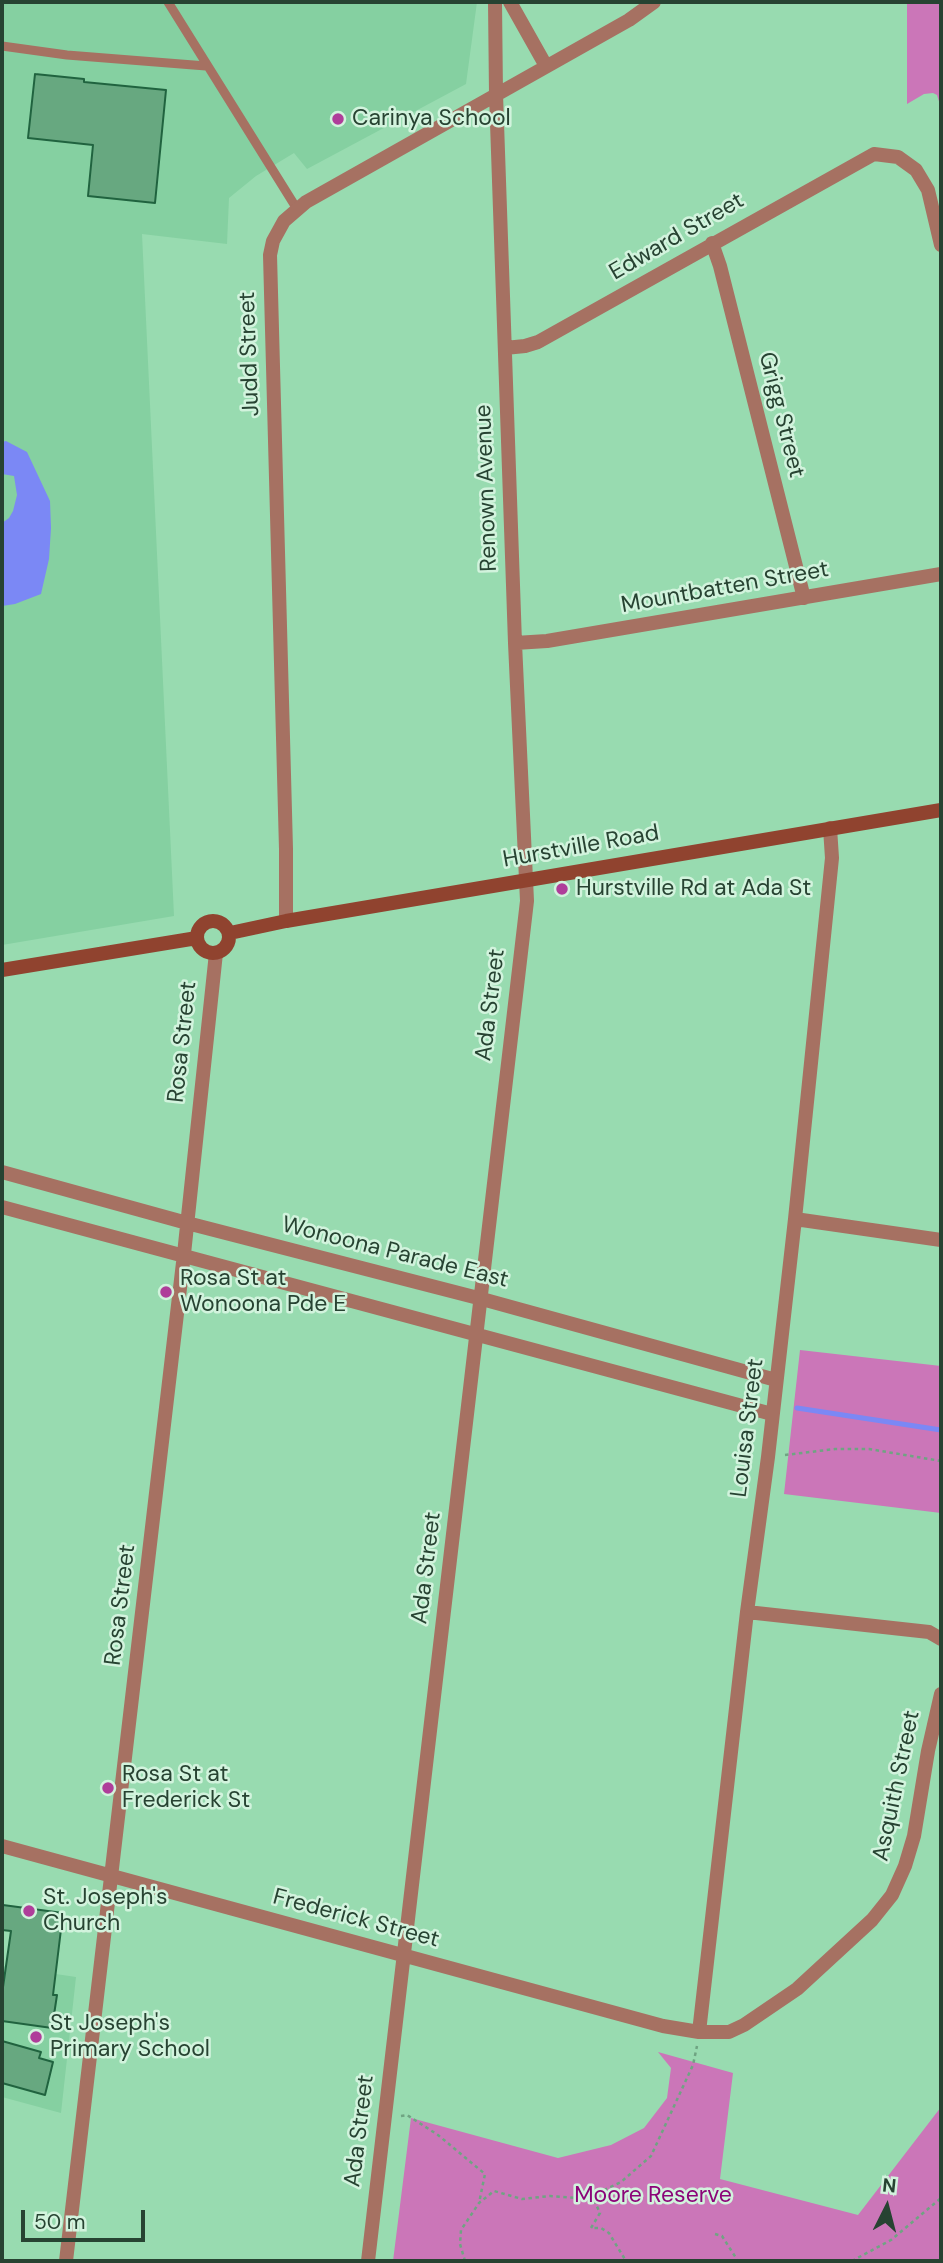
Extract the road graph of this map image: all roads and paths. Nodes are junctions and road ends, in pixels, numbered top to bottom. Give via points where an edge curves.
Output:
1 (168, 2) edge
2 (495, 2) edge
3 (510, 2) edge
4 (654, 2) edge
5 (2, 47) edge
6 (206, 66) junction
7 (546, 66) junction
8 (496, 94) junction
9 (298, 209) junction
10 (712, 243) junction
11 (941, 245) edge
12 (505, 348) junction
13 (941, 574) edge
14 (804, 598) junction
15 (515, 643) junction
16 (941, 810) edge
17 (831, 828) junction
18 (524, 880) junction
19 (286, 920) junction
20 (230, 933) junction
21 (197, 938) junction
22 (216, 953) junction
23 (2, 970) edge
24 (2, 1172) edge
25 (2, 1207) edge
26 (796, 1219) junction
27 (187, 1223) junction
28 (941, 1240) edge
29 (184, 1254) junction
30 (482, 1298) junction
31 (478, 1335) junction
32 (776, 1380) junction
33 (772, 1414) junction
34 (768, 1457) junction
35 (941, 1461) edge
36 (747, 1612) junction
37 (941, 1639) edge
38 (941, 1694) edge
39 (2, 1846) edge
40 (113, 1876) junction
41 (404, 1955) junction
42 (699, 2032) junction
43 (385, 2116) junction
44 (591, 2194) junction
45 (941, 2198) edge
46 (479, 2203) junction
47 (715, 2234) dead end
48 (66, 2261) edge
49 (368, 2261) edge
50 (466, 2261) edge
51 (626, 2261) edge
52 (738, 2261) edge
53 (852, 2261) edge

1 - 6 lane
2 - 8 street, Renown Avenue
3 - 7 street
4 - 7 street, Judd Street
5 - 6 lane
6 - 9 lane
7 - 8 street, Judd Street
8 - 9 street, Judd Street
8 - 12 street, Renown Avenue
9 - 19 street, Judd Street via 279,228 270,255
10 - 11 street, Edward Street via 868,156 890,155 916,170 928,190
10 - 12 street, Edward Street via 537,342
10 - 14 street, Grigg Street
12 - 15 street, Renown Avenue
13 - 14 street, Mountbatten Street
14 - 15 street, Mountbatten Street
15 - 18 street, Renown Avenue
16 - 17 main road, Hurstville Road
17 - 18 main road, Hurstville Road
17 - 26 street, Louisa Street via 832,858
18 - 19 main road, Hurstville Road
18 - 30 street, Ada Street via 527,901
19 - 20 main road, Hurstville Road
20 - 21 main road via 214,920 199,928
20 - 22 main road via 229,944
21 - 22 main road via 205,951
21 - 23 main road
22 - 27 street, Rosa Street
24 - 27 street, Wonoona Parade East
25 - 29 street
26 - 28 street
26 - 32 street, Louisa Street
27 - 29 street, Rosa Street
27 - 30 street, Wonoona Parade East
29 - 31 street
29 - 40 street, Rosa Street
30 - 31 street, Ada Street
30 - 32 street, Wonoona Parade East
31 - 33 street
31 - 41 street, Ada Street
32 - 33 street, Louisa Street
33 - 34 street, Louisa Street
34 - 35 path via 869,1449
34 - 36 street, Louisa Street
36 - 37 street via 929,1632
36 - 42 street, Louisa Street
38 - 42 street, Asquith Street via 912,1843 892,1895 872,1920 797,1989 737,2029
39 - 40 street, Frederick Street
40 - 41 street, Frederick Street
40 - 48 street, Rosa Street
41 - 42 street, Frederick Street
41 - 43 street, Ada Street
42 - 44 path via 693,2065 651,2156 621,2182
43 - 46 path via 407,2116 485,2174
43 - 49 street, Ada Street
44 - 46 path via 522,2199 494,2191
44 - 51 path via 600,2213 591,2228 609,2233
45 - 53 path via 891,2240
46 - 50 path via 461,2230
47 - 52 path via 722,2236

